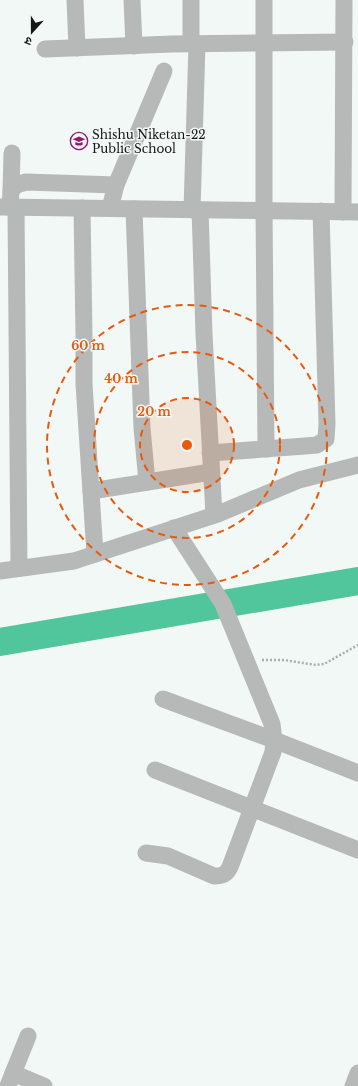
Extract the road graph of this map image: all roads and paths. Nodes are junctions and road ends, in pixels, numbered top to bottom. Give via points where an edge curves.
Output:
1 (75, 0) edge
2 (132, 0) edge
3 (191, 0) edge
4 (264, 0) edge
5 (344, 0) edge
6 (264, 42) junction
7 (345, 42) junction
8 (194, 44) junction
9 (134, 46) junction
10 (77, 48) junction
11 (45, 49) dead end
12 (164, 71) dead end
13 (12, 153) dead end
14 (116, 185) junction
15 (9, 203) edge
16 (82, 208) junction
17 (110, 208) junction
18 (134, 209) junction
19 (196, 210) junction
20 (264, 211) junction
21 (321, 211) junction
22 (351, 212) edge
23 (266, 449) junction
24 (210, 453) junction
25 (358, 465) edge
26 (211, 472) junction
27 (147, 482) junction
28 (92, 491) junction
29 (214, 515) junction
30 (174, 528) junction
31 (95, 554) junction
32 (19, 568) junction
33 (0, 571) edge
34 (358, 645) edge
35 (248, 665) junction
36 (162, 699) dead end
37 (274, 740) junction
38 (155, 770) dead end
39 (358, 773) edge
40 (252, 809) junction
41 (358, 850) edge
42 (146, 853) dead end
43 (28, 1036) dead end
44 (358, 1073) edge
45 (10, 1080) edge
46 (44, 1086) edge
47 (353, 1086) edge

1 - 10 street
2 - 9 street
3 - 8 street
4 - 6 street
5 - 7 street
6 - 7 street
6 - 8 street
6 - 20 street
7 - 22 street
8 - 9 street
8 - 19 street
9 - 10 street
10 - 11 street
12 - 14 street
13 - 15 street
14 - 15 street via 26,182 16,185
14 - 17 street
15 - 16 street
15 - 32 street
16 - 17 street
16 - 28 street via 84,384
17 - 18 street
18 - 19 street
18 - 27 street via 142,428
19 - 20 street
19 - 24 street
20 - 21 street
20 - 23 street
21 - 22 street
21 - 23 street via 326,439 317,445
23 - 24 street
24 - 26 street
25 - 29 street via 298,480
26 - 27 street
26 - 29 street
27 - 28 street
28 - 31 street
29 - 30 street
30 - 31 street
30 - 35 street via 223,604
31 - 32 street via 74,561
32 - 33 street
34 - 35 path via 324,664 269,660
35 - 37 street via 272,724
36 - 37 street
37 - 39 street
37 - 40 street
38 - 40 street
40 - 41 street
40 - 42 street via 225,875 214,876 168,856
43 - 45 street
44 - 47 street
45 - 46 street

